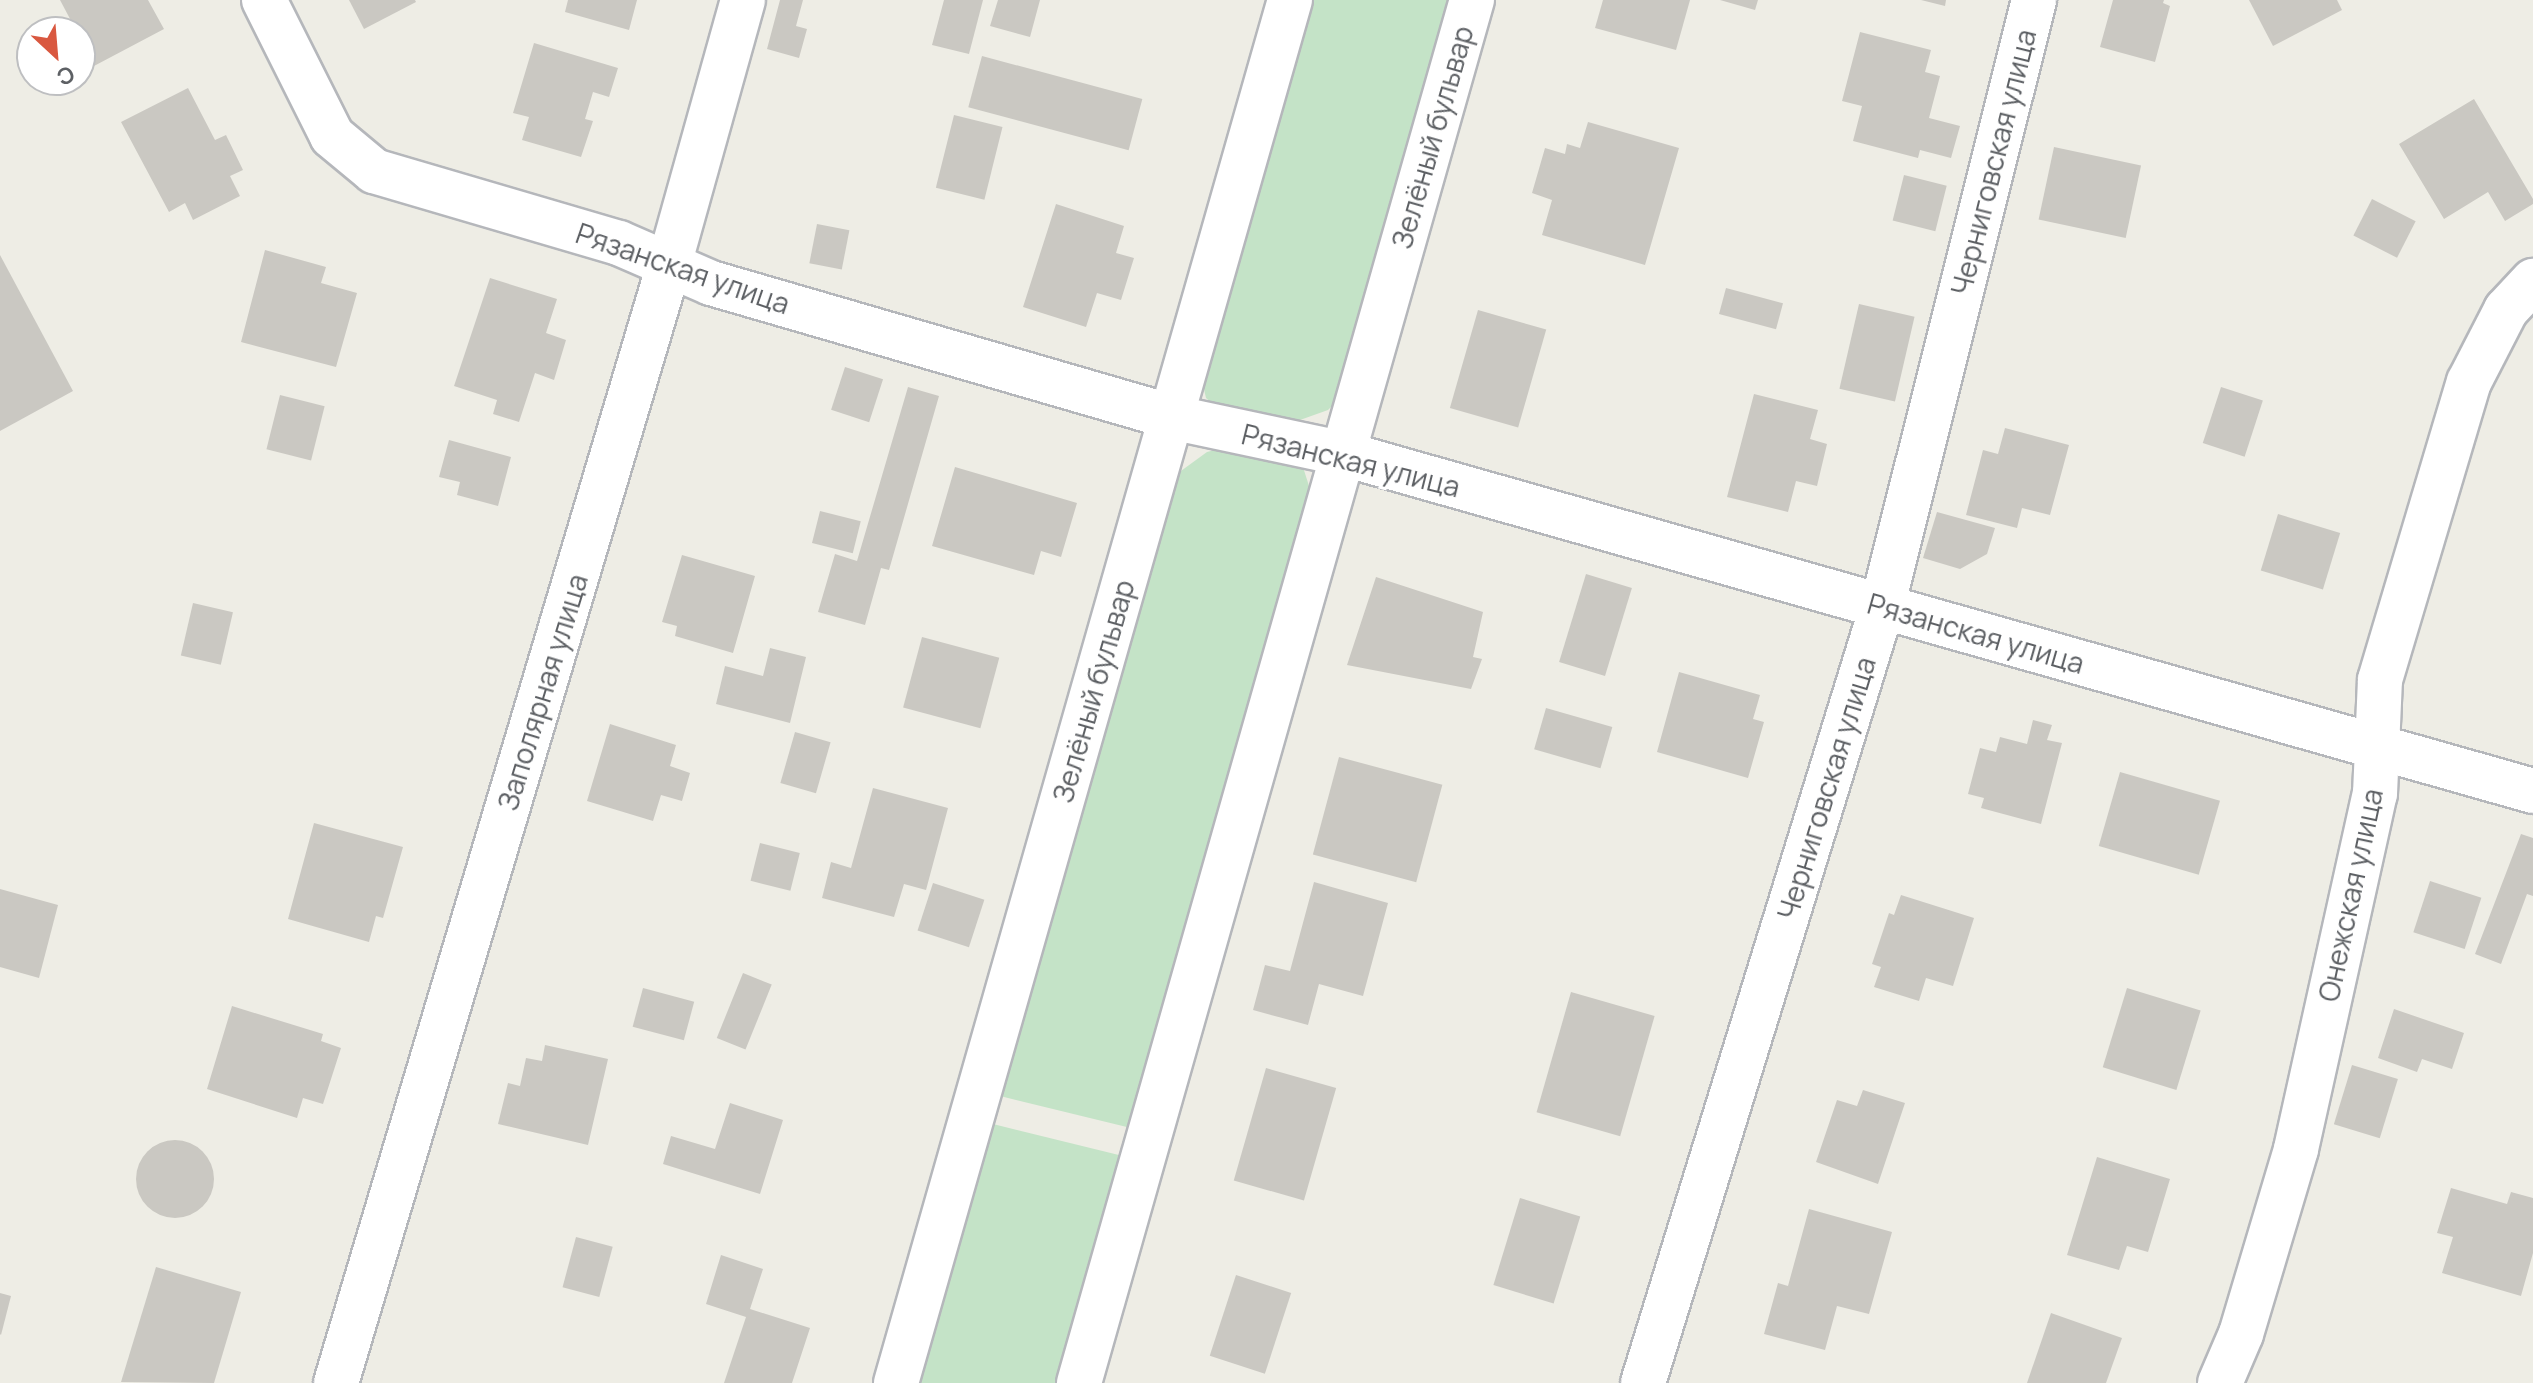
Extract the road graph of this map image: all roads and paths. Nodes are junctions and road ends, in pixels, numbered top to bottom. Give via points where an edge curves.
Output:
1 (264, 0) edge
2 (743, 0) edge
3 (1290, 0) edge
4 (1472, 0) edge
5 (2034, 0) edge
6 (669, 265) junction
7 (2533, 281) edge
8 (1171, 417) junction
9 (1341, 453) junction
10 (1882, 607) junction
11 (2376, 744) junction
12 (2533, 791) edge
13 (336, 1383) edge
14 (896, 1383) edge
15 (1079, 1383) edge
16 (1643, 1383) edge
17 (2220, 1383) edge

1 - 6 street, Рязанская улица via 332,136 374,171 619,243
2 - 6 street, Заполярная улица
3 - 8 street, Зелёный бульвар
4 - 9 street, Зелёный бульвар
5 - 10 street, Черниговская улица
6 - 8 street, Рязанская улица via 711,283
6 - 13 street, Заполярная улица
7 - 11 street, Онежская улица via 2506,310 2469,382 2380,680
8 - 9 street, Рязанская улица
8 - 14 street, Зелёный бульвар
9 - 10 street, Рязанская улица
9 - 15 street, Зелёный бульвар
10 - 11 street, Рязанская улица
10 - 16 street, Черниговская улица
11 - 12 street, Рязанская улица
11 - 17 street, Онежская улица via 2375,794 2296,1149 2241,1334

